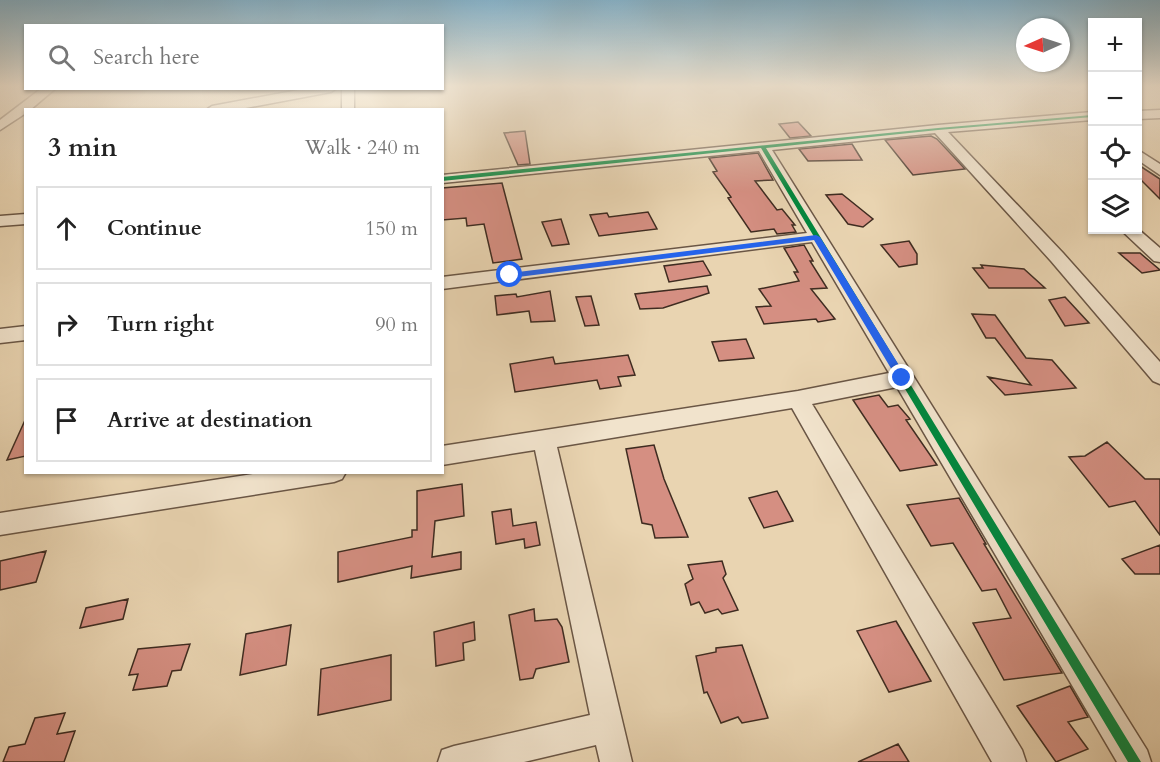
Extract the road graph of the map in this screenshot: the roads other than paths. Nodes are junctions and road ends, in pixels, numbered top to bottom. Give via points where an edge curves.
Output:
1 (1046, 121) edge
2 (938, 129) junction
3 (763, 147) junction
4 (1142, 158) edge
5 (1160, 171) edge
6 (444, 179) edge
7 (24, 219) edge
8 (0, 221) edge
9 (1134, 234) edge
10 (816, 237) junction
11 (1160, 257) edge
12 (444, 283) edge
13 (24, 333) edge
14 (0, 336) edge
15 (1160, 376) edge
16 (902, 378) junction
17 (798, 399) junction
18 (544, 440) junction
19 (444, 456) edge
20 (321, 474) edge
21 (0, 524) edge
22 (607, 727) junction
23 (454, 762) edge
24 (616, 762) edge
25 (1010, 762) edge
26 (1135, 762) edge

1 - 2 street
2 - 3 street
2 - 15 street
3 - 6 street
3 - 10 street
4 - 5 street
7 - 8 street
9 - 11 street
10 - 12 street
10 - 16 street
13 - 14 street
16 - 17 street
16 - 26 street
17 - 18 street
17 - 25 street
18 - 19 street
18 - 22 street
20 - 21 street
22 - 23 street
22 - 24 street

